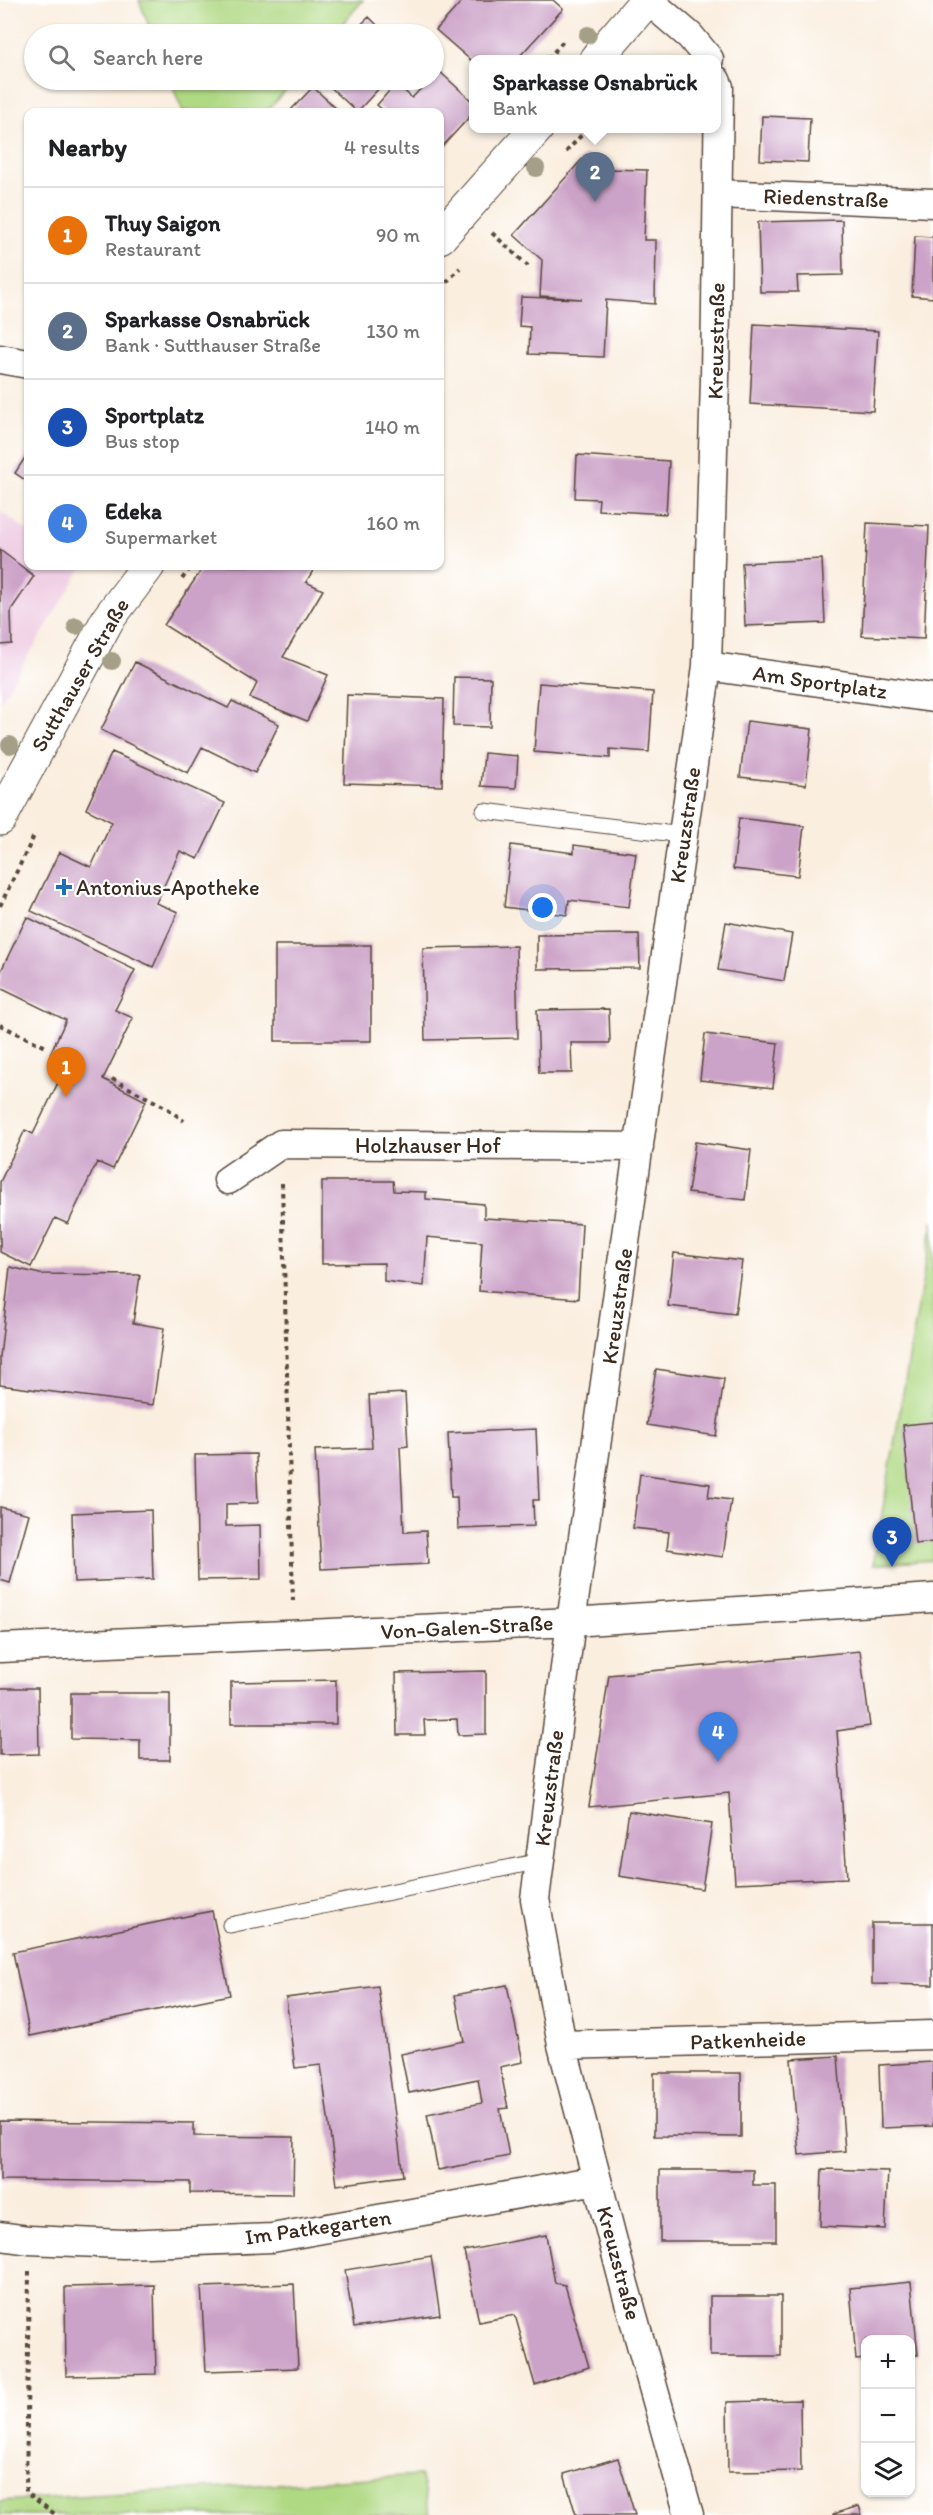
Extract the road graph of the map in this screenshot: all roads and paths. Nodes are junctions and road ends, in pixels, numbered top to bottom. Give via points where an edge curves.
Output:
1 (648, 0) edge
2 (600, 55) edge
3 (705, 55) edge
4 (533, 133) edge
5 (719, 133) edge
6 (719, 194) junction
7 (933, 203) edge
8 (444, 233) edge
9 (492, 233) dead end
10 (528, 266) dead end
11 (0, 359) edge
12 (24, 363) edge
13 (145, 570) edge
14 (189, 570) edge
15 (179, 584) dead end
16 (707, 666) junction
17 (933, 698) edge
18 (484, 811) dead end
19 (0, 819) edge
20 (40, 823) dead end
21 (683, 835) junction
22 (0, 906) edge
23 (0, 1025) edge
24 (46, 1047) dead end
25 (112, 1079) dead end
26 (184, 1121) dead end
27 (281, 1144) junction
28 (639, 1147) junction
29 (228, 1180) dead end
30 (933, 1598) edge
31 (571, 1622) junction
32 (294, 1635) junction
33 (0, 1648) edge
34 (540, 1861) junction
35 (230, 1925) dead end
36 (933, 2035) edge
37 (562, 2045) junction
38 (597, 2180) junction
39 (0, 2236) edge
40 (29, 2240) junction
41 (56, 2515) edge
42 (689, 2515) edge

1 - 2 street
1 - 3 street via 690,36
4 - 8 street
5 - 6 street, Kreuzstraße
6 - 7 street, Riedenstraße
6 - 16 street, Kreuzstraße
9 - 10 path
11 - 12 street
13 - 19 street, Sutthauser Straße via 108,619
14 - 15 path
16 - 17 street, Am Sportplatz
16 - 21 street, Kreuzstraße
18 - 21 lane
20 - 22 path
21 - 28 street, Kreuzstraße
23 - 24 path
25 - 26 path
27 - 28 street, Holzhauser Hof
27 - 29 street
27 - 32 path
28 - 31 street, Kreuzstraße
30 - 31 street, Von-Galen-Straße
31 - 32 street, Von-Galen-Straße
31 - 34 street, Kreuzstraße
32 - 33 street, Von-Galen-Straße
34 - 35 lane
34 - 37 street, Kreuzstraße via 535,1899
36 - 37 street, Patkenheide
37 - 38 street, Kreuzstraße
38 - 40 street, Im Patkegarten via 272,2238 123,2244
38 - 42 street, Kreuzstraße
39 - 40 street, Im Patkegarten
40 - 41 path via 26,2492

